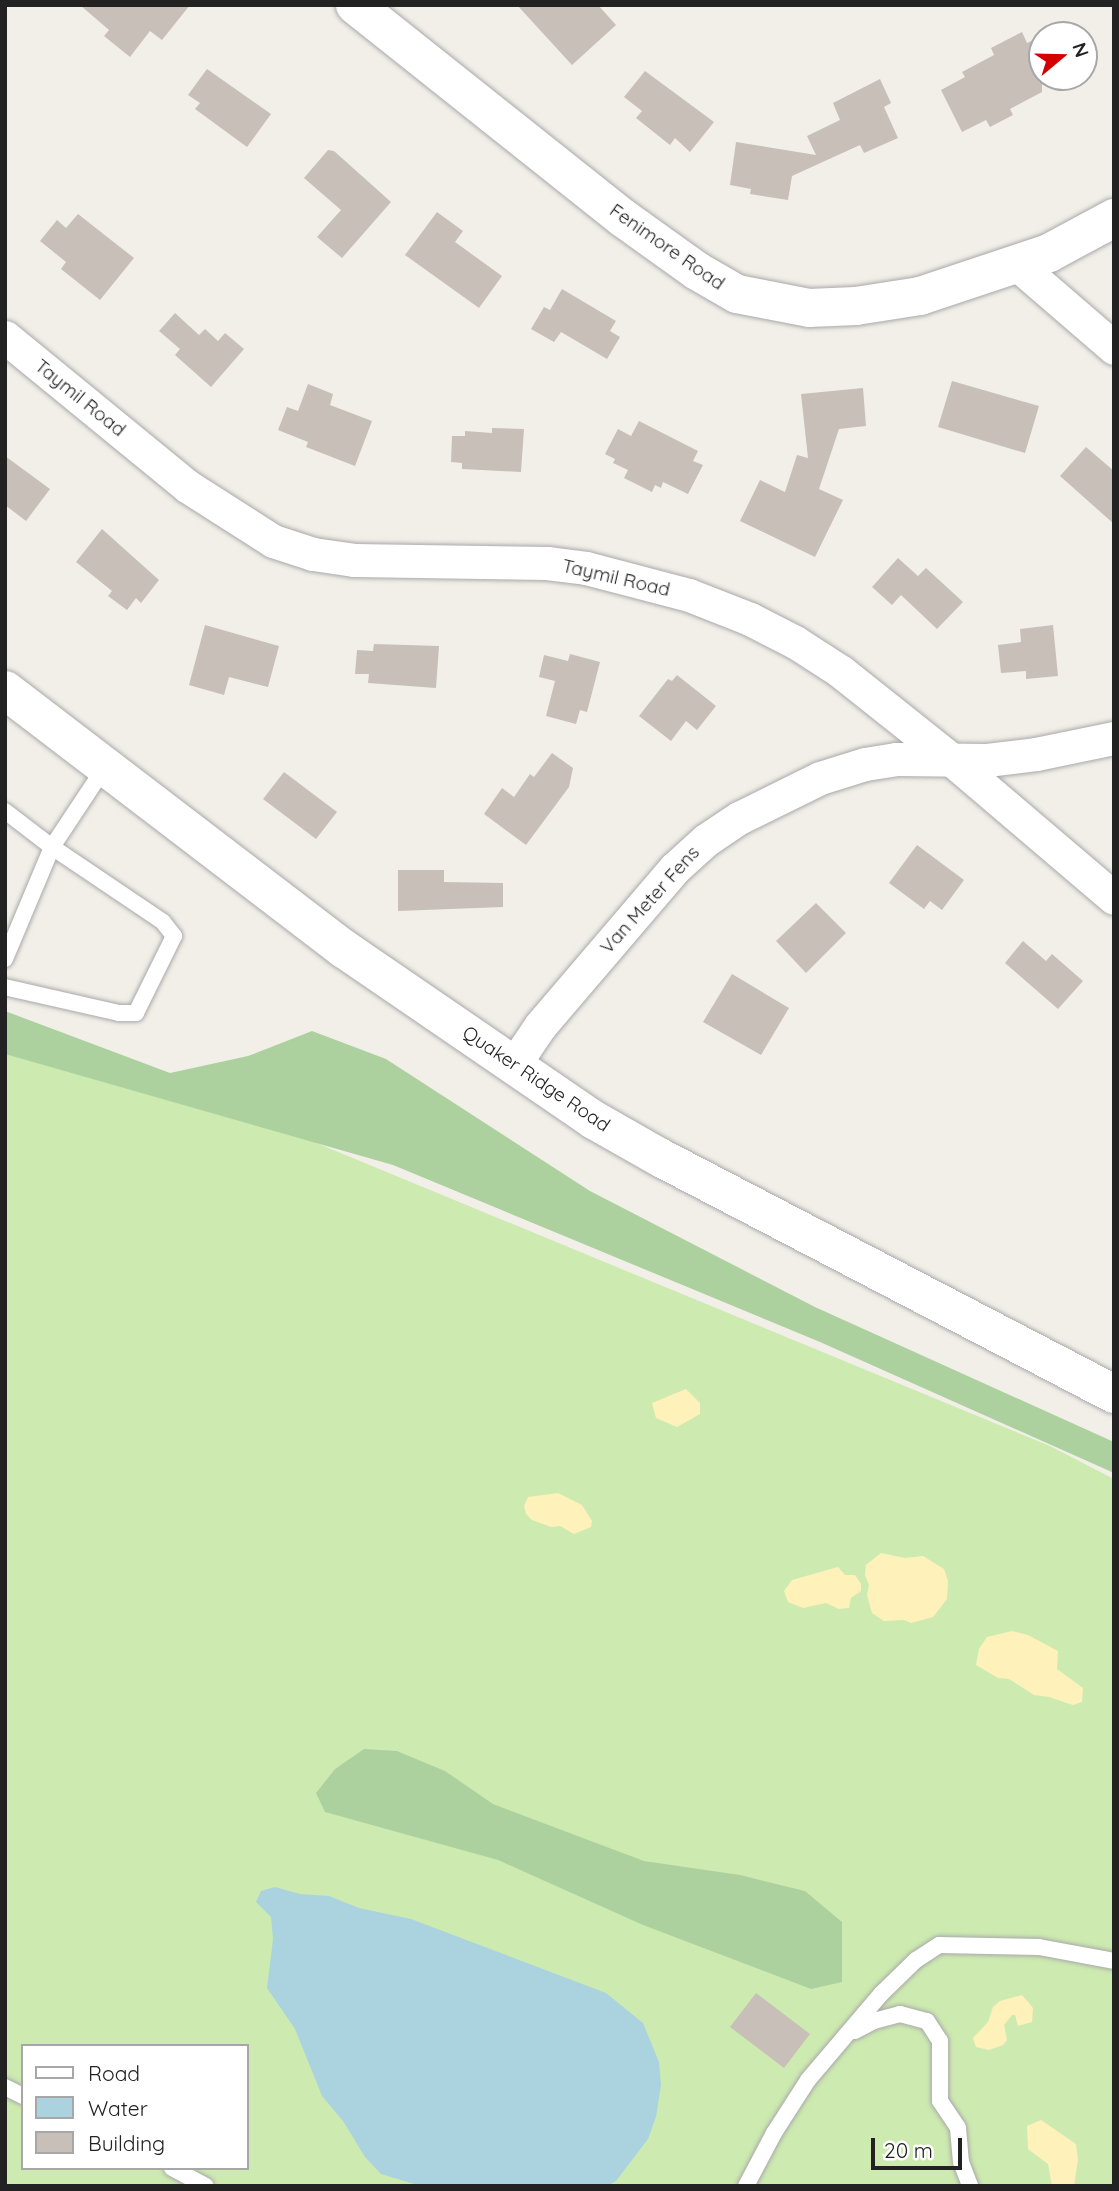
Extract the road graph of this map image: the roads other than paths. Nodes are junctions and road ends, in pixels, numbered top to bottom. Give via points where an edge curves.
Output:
1 (355, 5) edge
2 (1114, 218) edge
3 (1018, 265) junction
4 (5, 337) edge
5 (1114, 348) edge
6 (5, 690) edge
7 (1114, 738) edge
8 (953, 761) junction
9 (105, 767) junction
10 (5, 811) edge
11 (51, 847) junction
12 (1114, 898) edge
13 (5, 959) edge
14 (5, 988) edge
15 (513, 1066) junction
16 (1114, 1394) edge
17 (1114, 1961) edge
18 (849, 2034) junction
19 (5, 2087) edge
20 (21, 2094) edge
21 (176, 2170) edge
22 (206, 2186) edge
23 (746, 2186) edge
24 (970, 2186) edge

1 - 3 street, Fenimore Road via 624,218 696,271 737,294 809,308 856,306 920,296
2 - 3 street, Fenimore Road
3 - 5 street
4 - 8 street, Taymil Road via 187,486 273,541 313,554 354,560 547,563 620,575 689,595 795,642 840,671
6 - 9 street, Quaker Ridge Road
7 - 8 street, Van Meter Fens via 1036,754
8 - 12 street, Taymil Road
8 - 15 street, Van Meter Fens via 896,759 865,764 751,812 706,839 612,940
9 - 11 lane
9 - 15 street, Quaker Ridge Road via 344,949
10 - 11 lane
11 - 13 lane
11 - 14 lane via 163,922 174,936 136,1013
15 - 16 street, Quaker Ridge Road via 661,1158
17 - 18 lane via 1040,1947 939,1945 881,1994
18 - 23 lane via 808,2080
18 - 24 lane via 900,2014 927,2021 940,2041 940,2101 958,2128 961,2162
19 - 20 lane
21 - 22 lane

